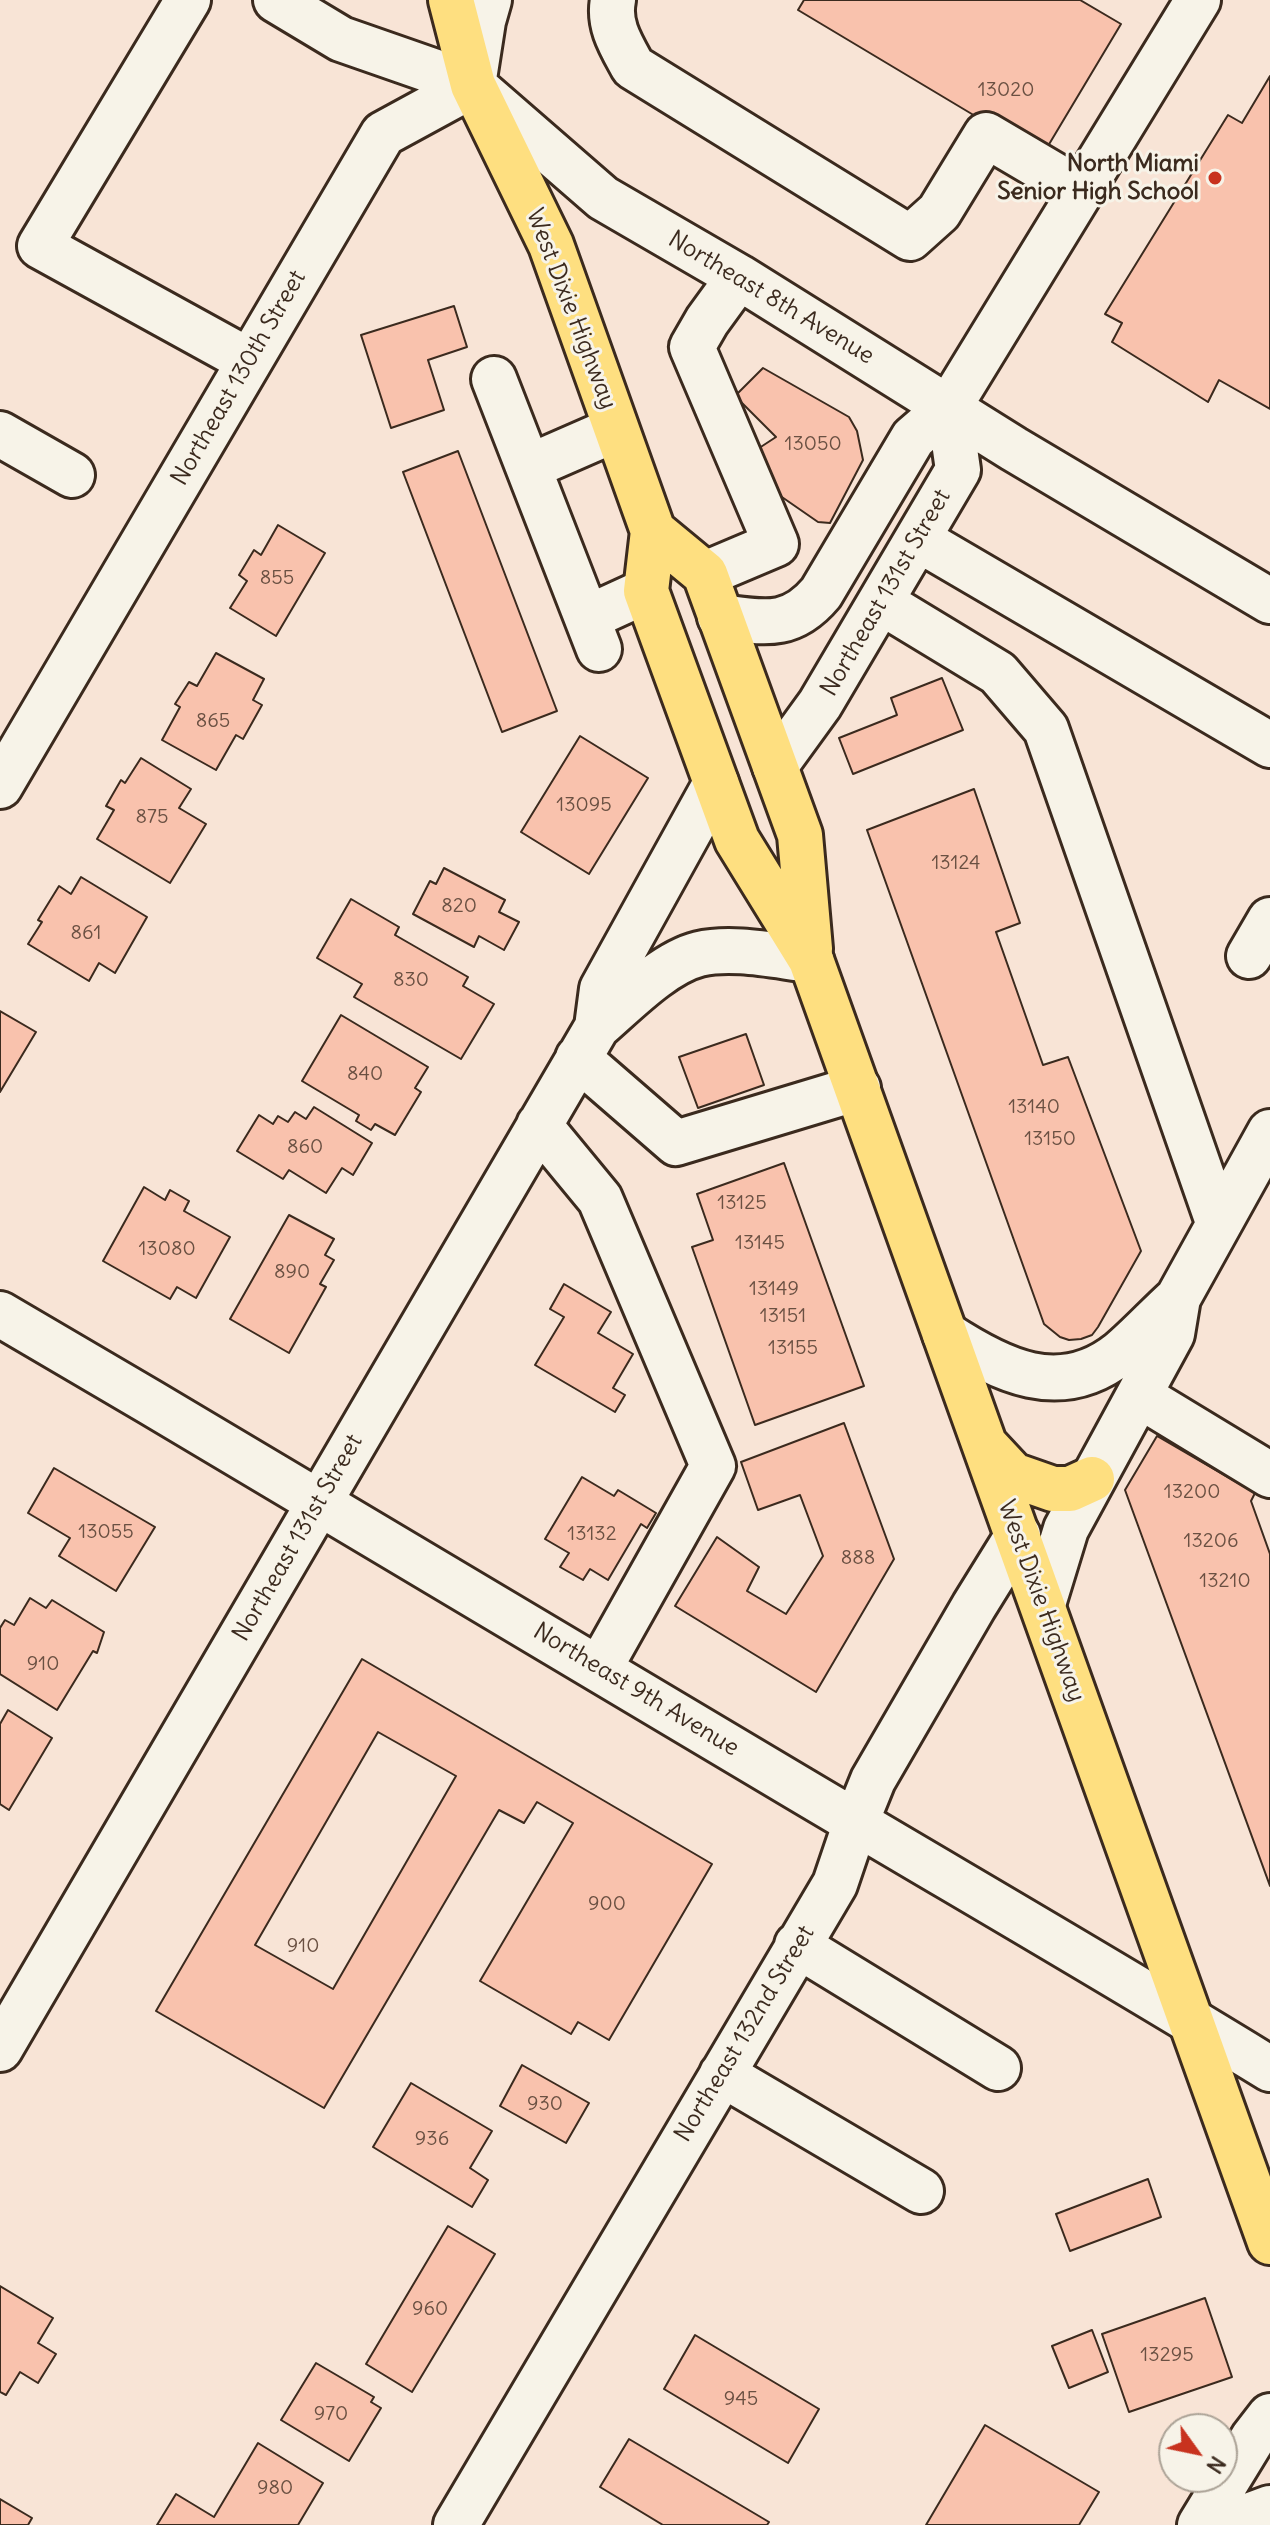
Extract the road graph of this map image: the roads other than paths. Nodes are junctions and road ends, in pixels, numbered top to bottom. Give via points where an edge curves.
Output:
1 (188, 0) edge
2 (276, 0) edge
3 (451, 0) edge
4 (489, 0) edge
5 (613, 0) edge
6 (1198, 0) edge
7 (473, 85) junction
8 (1081, 191) junction
9 (739, 277) junction
10 (249, 361) junction
11 (494, 379) dead end
12 (949, 407) junction
13 (616, 429) junction
14 (0, 434) edge
15 (529, 467) junction
16 (72, 475) dead end
17 (653, 531) junction
18 (918, 539) junction
19 (776, 544) junction
20 (705, 574) junction
21 (831, 576) junction
22 (646, 591) junction
23 (1270, 601) edge
24 (881, 602) junction
25 (720, 617) junction
26 (1270, 745) edge
27 (775, 766) junction
28 (716, 783) junction
29 (0, 786) edge
30 (811, 960) junction
31 (587, 1042) junction
32 (858, 1088) junction
33 (539, 1125) junction
34 (1270, 1132) edge
35 (1218, 1222) junction
36 (1178, 1298) junction
37 (0, 1314) edge
38 (945, 1334) junction
39 (1140, 1396) junction
40 (985, 1445) junction
41 (1270, 1475) edge
42 (1092, 1479) junction
43 (320, 1500) junction
44 (1018, 1535) junction
45 (1043, 1604) junction
46 (599, 1669) junction
47 (856, 1822) junction
48 (797, 1945) junction
49 (1191, 2020) junction
50 (0, 2049) edge
51 (998, 2068) dead end
52 (1270, 2069) edge
53 (722, 2074) junction
54 (921, 2191) dead end
55 (1270, 2242) edge
56 (1270, 2416) edge
57 (1270, 2508) edge
58 (456, 2525) edge
59 (1200, 2525) edge
60 (1235, 2525) edge

1 - 10 street via 40,246
2 - 7 street, Northeast 8th Avenue via 341,39
3 - 7 main road, West Dixie Highway
4 - 7 street
5 - 8 street via 610,13 616,35 633,67 910,238 939,212 986,135
6 - 8 street
7 - 9 street, Northeast 8th Avenue via 603,198
7 - 10 street, Northeast 130th Street via 383,134
7 - 13 main road, West Dixie Highway via 551,245
8 - 12 street
9 - 12 street, Northeast 8th Avenue
9 - 19 street via 692,347
10 - 29 street, Northeast 130th Street
11 - 15 street
12 - 18 street, Northeast 131st Street via 958,470
12 - 21 street via 913,438
12 - 23 street, Northeast 8th Avenue
13 - 15 street
13 - 17 main road, West Dixie Highway
14 - 16 street
15 - 22 street via 593,633
17 - 20 main road
17 - 22 main road, West Dixie Highway
18 - 24 street, Northeast 131st Street
18 - 26 street
19 - 20 street
19 - 21 street
20 - 25 main road, West Dixie Highway
21 - 25 street via 810,606 787,619
22 - 28 main road, West Dixie Highway
24 - 27 street, Northeast 131st Street via 820,704
24 - 35 street via 998,673 1046,729
25 - 27 main road, West Dixie Highway
27 - 30 main road, West Dixie Highway via 800,835
28 - 30 main road, West Dixie Highway via 737,840
28 - 31 street, Northeast 131st Street via 602,989
30 - 31 street, Northeast 131st Street via 716,951 697,955 662,973
30 - 32 main road, West Dixie Highway
31 - 32 street via 676,1143
31 - 33 street, Northeast 131st Street
32 - 38 main road, West Dixie Highway
33 - 43 street, Northeast 131st Street
33 - 46 street via 600,1199 713,1466
34 - 35 street
35 - 36 street
36 - 38 street via 1118,1355 1064,1377 1013,1371
36 - 39 street via 1172,1334
37 - 43 street, Northeast 9th Avenue
38 - 40 main road, West Dixie Highway
39 - 41 street
39 - 42 street
40 - 42 main road via 1013,1475 1053,1489 1070,1489
40 - 44 main road, West Dixie Highway
42 - 45 street via 1066,1529
43 - 46 street, Northeast 9th Avenue
43 - 50 street, Northeast 131st Street
44 - 45 main road, West Dixie Highway
44 - 47 street, Northeast 132nd Street via 873,1780
45 - 49 main road, West Dixie Highway
46 - 47 street, Northeast 9th Avenue
47 - 48 street, Northeast 132nd Street via 835,1884
47 - 49 street, Northeast 9th Avenue
48 - 51 street
48 - 53 street, Northeast 132nd Street
49 - 52 street, Northeast 9th Avenue
49 - 55 main road, West Dixie Highway
53 - 54 street
53 - 58 street, Northeast 132nd Street
56 - 59 street
57 - 60 street

